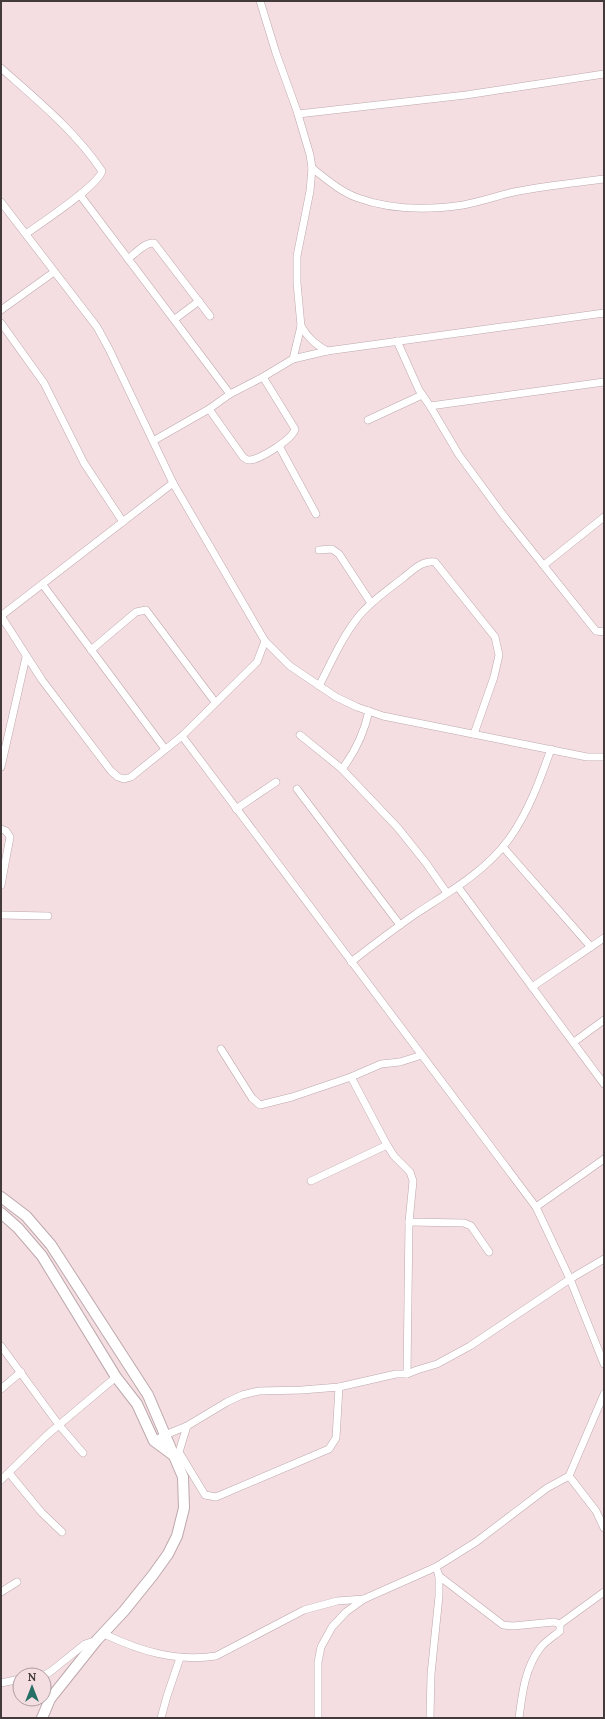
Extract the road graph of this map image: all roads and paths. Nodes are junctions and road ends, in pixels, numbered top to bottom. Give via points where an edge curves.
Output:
1 (260, 1) edge
2 (1, 68) edge
3 (604, 74) edge
4 (298, 114) junction
5 (312, 168) junction
6 (604, 179) edge
7 (80, 195) junction
8 (1, 202) edge
9 (26, 234) junction
10 (128, 259) junction
11 (54, 272) junction
12 (199, 301) junction
13 (1, 310) edge
14 (604, 313) edge
15 (210, 316) dead end
16 (175, 319) junction
17 (1, 323) edge
18 (301, 326) junction
19 (397, 341) junction
20 (327, 351) junction
21 (293, 359) junction
22 (263, 378) junction
23 (604, 382) edge
24 (230, 394) junction
25 (422, 395) junction
26 (430, 406) junction
27 (209, 409) junction
28 (368, 420) dead end
29 (153, 441) junction
30 (279, 446) junction
31 (173, 483) junction
32 (316, 514) dead end
33 (604, 517) edge
34 (123, 522) junction
35 (319, 550) dead end
36 (544, 565) junction
37 (43, 585) junction
38 (371, 603) junction
39 (2, 613) edge
40 (604, 632) edge
41 (265, 642) junction
42 (91, 650) junction
43 (26, 657) junction
44 (319, 686) junction
45 (215, 702) junction
46 (369, 711) junction
47 (300, 734) dead end
48 (474, 734) junction
49 (182, 736) junction
50 (165, 749) junction
51 (551, 749) junction
52 (604, 757) edge
53 (1, 766) edge
54 (342, 769) junction
55 (276, 782) dead end
56 (297, 788) dead end
57 (236, 809) junction
58 (1, 829) edge
59 (503, 847) junction
60 (1, 885) edge
61 (458, 887) junction
62 (447, 894) junction
63 (1, 915) edge
64 (48, 916) dead end
65 (400, 925) junction
66 (604, 938) edge
67 (591, 947) junction
68 (351, 962) junction
69 (532, 987) junction
70 (604, 1020) edge
71 (574, 1042) junction
72 (221, 1049) dead end
73 (422, 1055) junction
74 (351, 1077) junction
75 (604, 1084) edge
76 (387, 1145) junction
77 (604, 1159) edge
78 (311, 1181) dead end
79 (1, 1197) edge
80 (536, 1207) junction
81 (1, 1213) edge
82 (409, 1222) junction
83 (489, 1252) dead end
84 (604, 1259) edge
85 (570, 1279) junction
86 (1, 1346) edge
87 (604, 1364) edge
88 (21, 1372) junction
89 (407, 1374) junction
90 (116, 1377) junction
91 (339, 1387) junction
92 (1, 1389) edge
93 (604, 1394) edge
94 (602, 1406) edge
95 (59, 1425) junction
96 (187, 1426) junction
97 (165, 1435) junction
98 (154, 1441) junction
99 (83, 1453) dead end
100 (172, 1455) junction
101 (9, 1473) junction
102 (569, 1476) junction
103 (1, 1480) edge
104 (604, 1528) edge
105 (62, 1532) dead end
106 (436, 1567) junction
107 (439, 1576) junction
108 (17, 1582) dead end
109 (1, 1592) edge
110 (604, 1592) edge
111 (364, 1599) junction
112 (560, 1624) junction
113 (100, 1637) junction
114 (180, 1658) junction
115 (52, 1670) edge
116 (12, 1681) edge
117 (1, 1683) edge
118 (42, 1718) edge
119 (161, 1718) edge
120 (318, 1718) edge
121 (430, 1718) edge
122 (519, 1718) edge

1 - 4 street
2 - 7 street via 71,132 102,171 100,177
3 - 4 street via 466,95
4 - 5 street
5 - 6 street via 357,198 406,208 464,204 513,192
5 - 18 street via 297,256
7 - 9 street
7 - 10 street
8 - 9 street
9 - 11 street
10 - 12 street via 146,245 154,243
10 - 16 street
11 - 13 street
11 - 29 street via 97,327
12 - 15 street
12 - 16 street
14 - 19 street
16 - 24 street
17 - 34 street via 44,383 84,463
18 - 20 street via 315,345
18 - 21 street
19 - 20 street
19 - 25 street
20 - 21 street
21 - 22 street
22 - 24 street
22 - 30 street via 295,429 294,433
23 - 26 street
24 - 27 street
25 - 26 street
25 - 28 street
26 - 36 street via 459,455
27 - 29 street
27 - 30 street via 243,457 248,460
29 - 31 street
30 - 32 street
31 - 34 street
31 - 41 street
33 - 36 street
34 - 37 street
35 - 38 street via 332,549 339,554
36 - 40 street via 596,631
37 - 39 street via 15,607
37 - 42 street
38 - 44 street via 347,632
38 - 48 street via 414,569 430,561 435,562 467,601 495,637 499,655
39 - 43 street
41 - 44 street via 290,666
41 - 45 street via 257,662
42 - 45 street via 136,612 146,610
42 - 50 street
43 - 50 street via 118,777 131,777
43 - 53 street
44 - 46 street via 336,697
45 - 49 street
46 - 48 street
46 - 54 street via 358,746
47 - 54 street
48 - 51 street
49 - 50 street
49 - 57 street
51 - 52 street via 587,757
51 - 59 street via 520,821
54 - 62 street via 398,828
55 - 57 street
56 - 65 street
57 - 68 street
58 - 60 street via 10,837
59 - 61 street
59 - 67 street
61 - 62 street
61 - 69 street
62 - 65 street
63 - 64 street
65 - 68 street
66 - 67 street
67 - 69 street
68 - 73 street
69 - 71 street
70 - 71 street
71 - 75 street
72 - 74 street via 252,1098 260,1105
73 - 74 street via 400,1062 381,1064
73 - 80 street
74 - 76 street
76 - 78 street
76 - 82 street via 410,1172 413,1181
77 - 80 street
79 - 97 main road via 26,1216 51,1245 148,1395
80 - 85 street
81 - 90 main road via 42,1256
82 - 83 street via 464,1223 470,1226
82 - 89 street
84 - 85 street
85 - 87 street
85 - 89 street via 470,1346 437,1364
86 - 88 street
88 - 92 street
88 - 95 street
89 - 91 street via 396,1374
90 - 95 street
90 - 98 main road via 137,1404
91 - 96 street via 259,1391 242,1395
91 - 96 street via 336,1438 329,1449 216,1497 205,1495 179,1452
93 - 94 street
94 - 102 street
95 - 99 street
95 - 101 street
96 - 97 street
97 - 98 street
97 - 100 main road
98 - 100 main road
100 - 113 main road via 182,1477 184,1508 177,1536 153,1575
101 - 103 street
101 - 105 street via 42,1513
102 - 104 street via 596,1511
102 - 106 street via 547,1488 476,1542
106 - 107 street
106 - 111 street
107 - 112 street via 503,1624
107 - 121 street
108 - 109 street
110 - 112 street
111 - 114 street via 337,1601 304,1610 216,1656
111 - 120 street via 346,1612 332,1627 321,1647 318,1662
112 - 122 street via 560,1631 541,1647 530,1666 522,1691
113 - 114 street via 130,1647
113 - 115 street via 85,1644
113 - 118 main road via 50,1699
114 - 119 street
116 - 117 street

